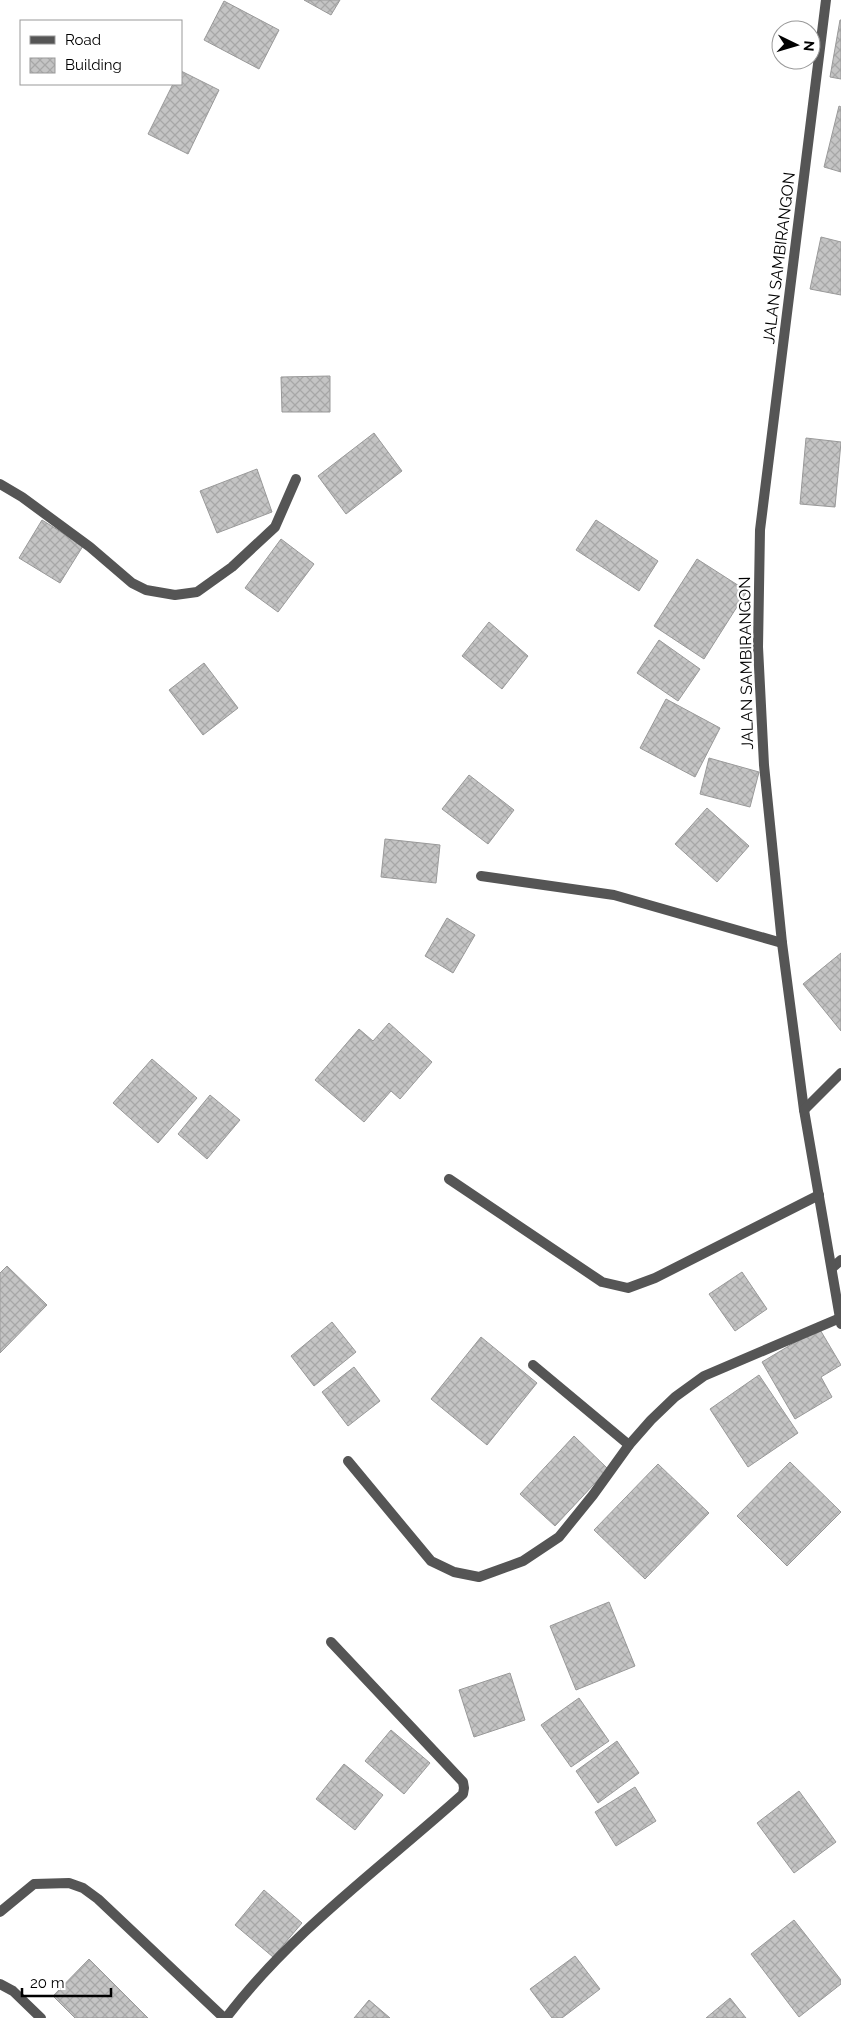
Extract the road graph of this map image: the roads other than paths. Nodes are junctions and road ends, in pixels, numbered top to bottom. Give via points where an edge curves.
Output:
1 (826, 0) edge
2 (296, 479) dead end
3 (0, 484) edge
4 (481, 876) dead end
5 (782, 943) junction
6 (841, 1073) edge
7 (804, 1110) junction
8 (449, 1179) dead end
9 (819, 1195) junction
10 (841, 1260) edge
11 (832, 1268) junction
12 (840, 1321) edge
13 (534, 1365) dead end
14 (629, 1445) junction
15 (348, 1461) dead end
16 (331, 1642) dead end
17 (0, 1912) edge
18 (0, 1984) edge
19 (41, 2018) edge
20 (225, 2018) edge

1 - 5 street, JALAN SAMBIRANGON via 760,530 758,647 764,765
2 - 3 street via 276,527 232,567 198,592 175,594 146,590 132,583 90,547
4 - 5 street via 614,895
5 - 7 street, JALAN SAMBIRANGON
6 - 7 street
7 - 9 street, JALAN SAMBIRANGON
8 - 9 street via 602,1282 628,1288 655,1278
9 - 11 street, JALAN SAMBIRANGON
10 - 11 street
11 - 12 street, JALAN SAMBIRANGON
12 - 14 street via 704,1376 675,1397
13 - 14 street
14 - 15 street via 594,1495 558,1537 523,1561 479,1578 454,1572 431,1561
16 - 20 street via 463,1782 463,1794 290,1945
17 - 20 street via 34,1884 69,1883 83,1888
18 - 19 street via 13,1991

